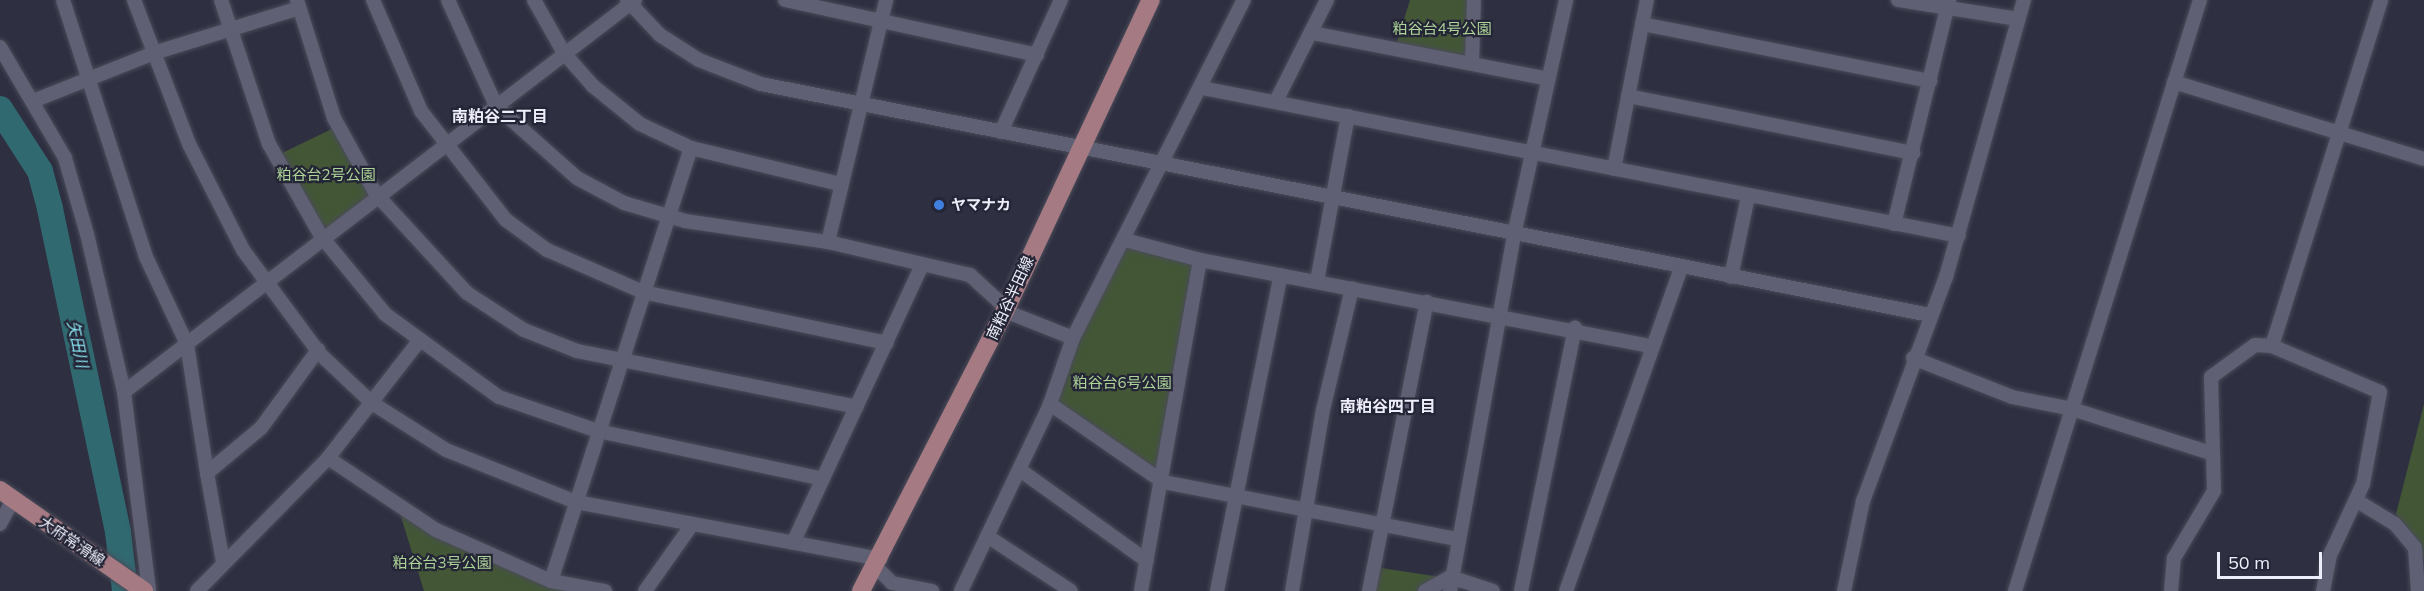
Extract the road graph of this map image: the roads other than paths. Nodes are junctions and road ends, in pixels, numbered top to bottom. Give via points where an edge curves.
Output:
1 (63, 0) edge
2 (134, 0) edge
3 (221, 0) edge
4 (373, 0) edge
5 (448, 0) edge
6 (534, 0) edge
7 (785, 0) edge
8 (886, 0) edge
9 (1061, 0) edge
10 (1151, 0) edge
11 (1244, 0) edge
12 (1327, 0) edge
13 (1474, 0) edge
14 (1566, 0) edge
15 (1647, 0) edge
16 (1898, 0) edge
17 (2024, 0) edge
18 (2200, 0) edge
19 (2381, 0) edge
20 (630, 2) edge
21 (812, 3) edge
22 (298, 4) edge
23 (1948, 5) edge
24 (2018, 19) junction
25 (881, 24) junction
26 (1642, 24) junction
27 (231, 29) junction
28 (1312, 33) junction
29 (0, 47) edge
30 (157, 52) junction
31 (564, 53) junction
32 (1036, 55) junction
33 (1472, 62) junction
34 (88, 79) junction
35 (1549, 79) junction
36 (1930, 81) junction
37 (2174, 82) junction
38 (1202, 88) junction
39 (1628, 96) junction
40 (33, 101) junction
41 (1276, 101) junction
42 (864, 104) junction
43 (496, 106) junction
44 (1348, 116) junction
45 (1001, 132) junction
46 (2338, 134) junction
47 (446, 142) junction
48 (690, 148) junction
49 (1078, 149) junction
50 (1533, 153) junction
51 (1913, 153) junction
52 (2424, 159) edge
53 (1162, 163) junction
54 (1614, 169) junction
55 (840, 184) junction
56 (376, 194) junction
57 (1332, 194) junction
58 (1748, 196) junction
59 (667, 216) junction
60 (1894, 224) junction
61 (1514, 235) junction
62 (321, 236) junction
63 (1959, 236) junction
64 (1125, 240) junction
65 (828, 242) junction
66 (1200, 260) junction
67 (922, 265) junction
68 (1680, 270) junction
69 (1281, 275) junction
70 (1731, 277) junction
71 (1317, 281) junction
72 (266, 284) junction
73 (1352, 288) junction
74 (643, 292) junction
75 (1427, 302) junction
76 (1005, 310) junction
77 (1502, 314) junction
78 (1930, 315) junction
79 (1575, 327) junction
80 (1073, 338) junction
81 (420, 340) junction
82 (887, 343) junction
83 (187, 344) junction
84 (1652, 346) junction
85 (2272, 346) junction
86 (318, 350) junction
87 (1913, 358) junction
88 (621, 361) junction
89 (124, 393) junction
90 (372, 403) junction
91 (1050, 404) junction
92 (856, 407) junction
93 (2072, 409) junction
94 (597, 431) junction
95 (2211, 453) junction
96 (328, 458) junction
97 (1020, 470) junction
98 (207, 473) junction
99 (823, 479) junction
100 (1163, 482) junction
101 (6, 496) edge
102 (1236, 496) junction
103 (2357, 501) junction
104 (576, 502) junction
105 (1307, 512) junction
106 (0, 524) edge
107 (692, 526) junction
108 (1381, 527) junction
109 (987, 536) junction
110 (1455, 539) junction
111 (793, 543) junction
112 (1147, 561) junction
113 (224, 562) junction
114 (879, 563) junction
115 (2421, 565) edge
116 (551, 581) junction
117 (1450, 584) edge
118 (912, 588) edge
119 (145, 590) edge
120 (197, 591) edge
121 (605, 591) edge
122 (645, 591) edge
123 (861, 591) edge
124 (932, 591) edge
125 (961, 591) edge
126 (1071, 591) edge
127 (1141, 591) edge
128 (1217, 591) edge
129 (1292, 591) edge
130 (1369, 591) edge
131 (1425, 591) edge
132 (1493, 591) edge
133 (1521, 591) edge
134 (1566, 591) edge
135 (1844, 591) edge
136 (2015, 591) edge
137 (2171, 591) edge
138 (2324, 591) edge
139 (2418, 591) edge

1 - 34 street
2 - 30 street
3 - 27 street
4 - 47 street via 421,111
5 - 43 street
6 - 31 street
7 - 21 street
8 - 25 street
9 - 32 street
10 - 49 main road, 南粕谷半田線
11 - 38 street
12 - 28 street
13 - 33 street
14 - 35 street
15 - 26 street
16 - 23 street
17 - 24 street
18 - 37 street
19 - 46 street
20 - 31 street
20 - 42 street via 660,35 699,60 761,84
21 - 25 street
22 - 27 street
22 - 56 street via 333,118
23 - 24 street
23 - 36 street
24 - 63 street
25 - 32 street
25 - 42 street
26 - 36 street
26 - 39 street
27 - 30 street
27 - 62 street via 269,144
28 - 33 street
28 - 41 street
29 - 40 street
30 - 34 street
30 - 72 street via 189,144
31 - 43 street
31 - 48 street via 593,86 640,124
32 - 45 street
33 - 35 street
34 - 40 street
34 - 83 street via 147,257
35 - 50 street
36 - 51 street
37 - 46 street
37 - 93 street
38 - 41 street
38 - 53 street
39 - 51 street
39 - 54 street
40 - 89 street via 65,158 108,311
41 - 44 street
42 - 45 street
42 - 55 street
43 - 47 street
43 - 59 street via 577,178 624,203
44 - 50 street
44 - 57 street
45 - 49 street
46 - 52 street
46 - 85 street
47 - 56 street
47 - 74 street via 506,220 592,274
48 - 55 street
48 - 59 street
49 - 53 street
49 - 76 main road, 南粕谷半田線
50 - 54 street
50 - 61 street
51 - 60 street
53 - 57 street
53 - 64 street
54 - 58 street
55 - 65 street
56 - 62 street
56 - 88 street via 475,299 541,337
57 - 61 street
57 - 71 street
58 - 60 street
58 - 70 street
59 - 65 street
59 - 74 street
60 - 63 street
61 - 68 street
61 - 77 street
62 - 72 street
62 - 81 street via 385,314
63 - 78 street
64 - 66 street
64 - 80 street
65 - 67 street
66 - 69 street
66 - 100 street
67 - 76 street via 970,275
67 - 82 street
68 - 70 street
68 - 84 street
69 - 71 street
69 - 102 street
70 - 78 street
71 - 73 street
72 - 83 street
72 - 86 street
73 - 75 street
73 - 105 street
74 - 82 street
74 - 88 street
75 - 77 street
75 - 108 street
76 - 80 street
76 - 114 main road, 南粕谷半田線
77 - 79 street
77 - 110 street
78 - 87 street
79 - 84 street
79 - 133 street
80 - 91 street
81 - 90 street
81 - 94 street via 499,397
82 - 92 street
83 - 89 street
83 - 98 street
84 - 134 street
85 - 95 street via 2255,345 2211,377
85 - 103 street via 2380,392
86 - 90 street
86 - 98 street via 261,428
87 - 93 street via 2012,397
87 - 135 street via 1863,501
88 - 92 street
88 - 94 street
89 - 119 street
90 - 96 street
90 - 104 street via 446,450
91 - 97 street
91 - 100 street
92 - 99 street
93 - 95 street
93 - 136 street
94 - 99 street
94 - 104 street
95 - 137 street via 2214,491 2174,558
96 - 113 street
96 - 116 street via 436,530
97 - 109 street
97 - 112 street
98 - 113 street
99 - 111 street
100 - 102 street
100 - 112 street
101 - 106 street
101 - 119 main road, 大府常滑線
102 - 105 street
102 - 128 street
103 - 115 street via 2405,535
103 - 138 street via 2330,555
104 - 107 street
104 - 116 street
105 - 108 street
105 - 129 street
107 - 111 street
107 - 122 street
108 - 110 street
108 - 130 street
109 - 125 street
109 - 126 street
110 - 117 street
111 - 114 street
112 - 127 street
113 - 120 street
114 - 118 street via 892,583
114 - 123 main road, 南粕谷半田線
115 - 139 street
116 - 121 street
117 - 131 street
117 - 132 street
118 - 124 street

